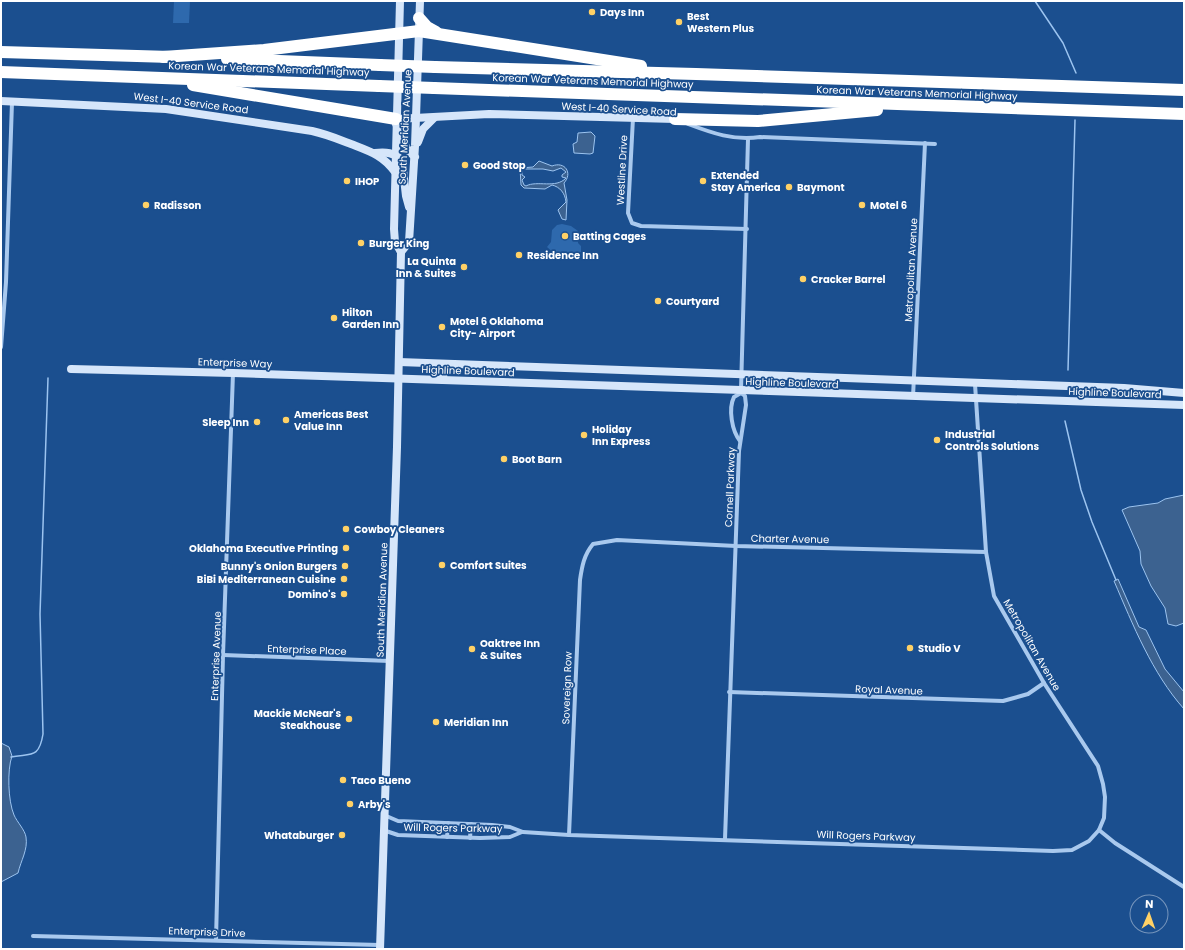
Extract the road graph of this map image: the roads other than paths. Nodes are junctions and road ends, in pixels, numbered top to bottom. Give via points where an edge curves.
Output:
1 (400, 1) edge
2 (420, 1) edge
3 (419, 18) junction
4 (419, 31) junction
5 (399, 32) junction
6 (439, 34) junction
7 (1, 52) edge
8 (163, 57) junction
9 (1, 72) edge
10 (696, 74) junction
11 (152, 77) junction
12 (1184, 90) edge
13 (1, 101) edge
14 (12, 101) junction
15 (926, 105) junction
16 (1184, 114) edge
17 (434, 118) junction
18 (633, 118) junction
19 (416, 119) junction
20 (675, 119) junction
21 (396, 121) junction
22 (748, 139) junction
23 (925, 143) junction
24 (935, 144) dead end
25 (415, 146) junction
26 (375, 152) junction
27 (395, 155) junction
28 (415, 157) junction
29 (394, 172) junction
30 (410, 211) junction
31 (747, 229) junction
32 (401, 252) junction
33 (1, 282) edge
34 (6, 282) junction
35 (1, 347) edge
36 (399, 362) junction
37 (444, 364) junction
38 (71, 369) dead end
39 (233, 373) junction
40 (742, 374) junction
41 (399, 379) junction
42 (443, 380) junction
43 (914, 380) junction
44 (975, 384) junction
45 (741, 392) junction
46 (1184, 393) edge
47 (913, 397) junction
48 (977, 399) junction
49 (1184, 405) edge
50 (740, 441) junction
51 (593, 544) joint
52 (736, 546) junction
53 (986, 552) junction
54 (223, 655) junction
55 (390, 661) junction
56 (1044, 683) junction
57 (729, 692) junction
58 (384, 815) junction
59 (448, 823) junction
60 (471, 824) junction
61 (383, 830) junction
62 (1099, 830) junction
63 (523, 832) junction
64 (569, 835) junction
65 (447, 837) junction
66 (470, 838) junction
67 (725, 839) junction
68 (1184, 887) edge
69 (33, 936) dead end
70 (216, 940) junction
71 (380, 947) edge

1 - 5 street, South Meridian Avenue
2 - 3 street, South Meridian Avenue
3 - 4 street, South Meridian Avenue
3 - 6 highway via 427,27
4 - 5 highway
4 - 6 highway
4 - 19 street, South Meridian Avenue
5 - 8 highway via 264,50
5 - 21 street, South Meridian Avenue
6 - 10 highway
7 - 8 highway, Korean War Veterans Memorial Highway
8 - 10 highway, Korean War Veterans Memorial Highway, bridge
9 - 11 highway, Korean War Veterans Memorial Highway
10 - 12 highway, Korean War Veterans Memorial Highway
11 - 15 highway, Korean War Veterans Memorial Highway, bridge
11 - 21 highway
13 - 14 street, West I-40 Service Road
14 - 26 street, West I-40 Service Road via 139,106 215,115 321,133
14 - 34 street
15 - 16 highway, Korean War Veterans Memorial Highway
15 - 20 highway via 765,121
17 - 18 street, West I-40 Service Road via 489,114
17 - 19 street, West I-40 Service Road
17 - 25 street via 423,129
18 - 20 street, West I-40 Service Road
18 - 31 street, Westline Drive via 628,213 631,222 641,226
19 - 21 street, West I-40 Service Road
19 - 25 street, South Meridian Avenue
20 - 22 street, West I-40 Service Road via 721,136
21 - 27 street, South Meridian Avenue
21 - 28 street via 406,150
22 - 23 street, West I-40 Service Road via 760,137
22 - 31 street, Cornell Parkway
23 - 24 street, West I-40 Service Road
23 - 43 street, Metropolitan Avenue
25 - 28 street, South Meridian Avenue
26 - 27 street, West I-40 Service Road
26 - 29 street, West I-40 Service Road
27 - 29 street, South Meridian Avenue
27 - 30 street via 403,164
28 - 30 street, South Meridian Avenue
29 - 32 street, South Meridian Avenue via 395,242
30 - 32 street, South Meridian Avenue via 409,242
31 - 40 street, Cornell Parkway
32 - 36 street, South Meridian Avenue
33 - 34 street
34 - 35 street
36 - 37 street, Highline Boulevard
36 - 41 street, South Meridian Avenue
37 - 40 street, Highline Boulevard
37 - 42 street
38 - 39 street, Enterprise Way
39 - 41 street, Enterprise Way
39 - 54 street, Enterprise Avenue
40 - 43 street, Highline Boulevard
40 - 45 street, Cornell Parkway
41 - 42 street, Highline Boulevard
41 - 55 street, South Meridian Avenue
42 - 45 street, Highline Boulevard
43 - 44 street, Highline Boulevard
43 - 47 street, Metropolitan Avenue
44 - 46 street, Highline Boulevard via 1124,388
44 - 48 street, Metropolitan Avenue
45 - 47 street, Highline Boulevard
45 - 50 street, Cornell Parkway via 745,396 746,405
45 - 50 street via 734,397 732,403 734,433
47 - 48 street, Highline Boulevard
48 - 49 street, Highline Boulevard
48 - 53 street, Metropolitan Avenue
50 - 52 street, Cornell Parkway
51 - 52 street, Charter Avenue via 617,540
51 - 64 street, Sovereign Row via 586,552 580,580
52 - 53 street, Charter Avenue
52 - 57 street, Cornell Parkway
53 - 56 street, Metropolitan Avenue via 994,596
54 - 55 street, Enterprise Place
54 - 70 street, Enterprise Avenue
55 - 58 street, South Meridian Avenue
56 - 57 street, Royal Avenue via 1028,694 1003,701
56 - 62 street, Metropolitan Avenue via 1098,766 1105,797 1104,818
57 - 67 street, Cornell Parkway
58 - 59 street, Will Rogers Parkway via 398,821
58 - 61 street, South Meridian Avenue
59 - 60 street, Will Rogers Parkway
59 - 65 street
60 - 63 street, Will Rogers Parkway via 510,827
60 - 66 street
61 - 65 street, Will Rogers Parkway via 398,835
61 - 71 street, South Meridian Avenue
62 - 67 street, Will Rogers Parkway via 1090,841 1072,850 1054,851
62 - 68 street
63 - 64 street, Will Rogers Parkway
63 - 66 street, Will Rogers Parkway via 510,837
64 - 67 street, Will Rogers Parkway
65 - 66 street, Will Rogers Parkway
69 - 70 street, Enterprise Drive
70 - 71 street, Enterprise Drive

